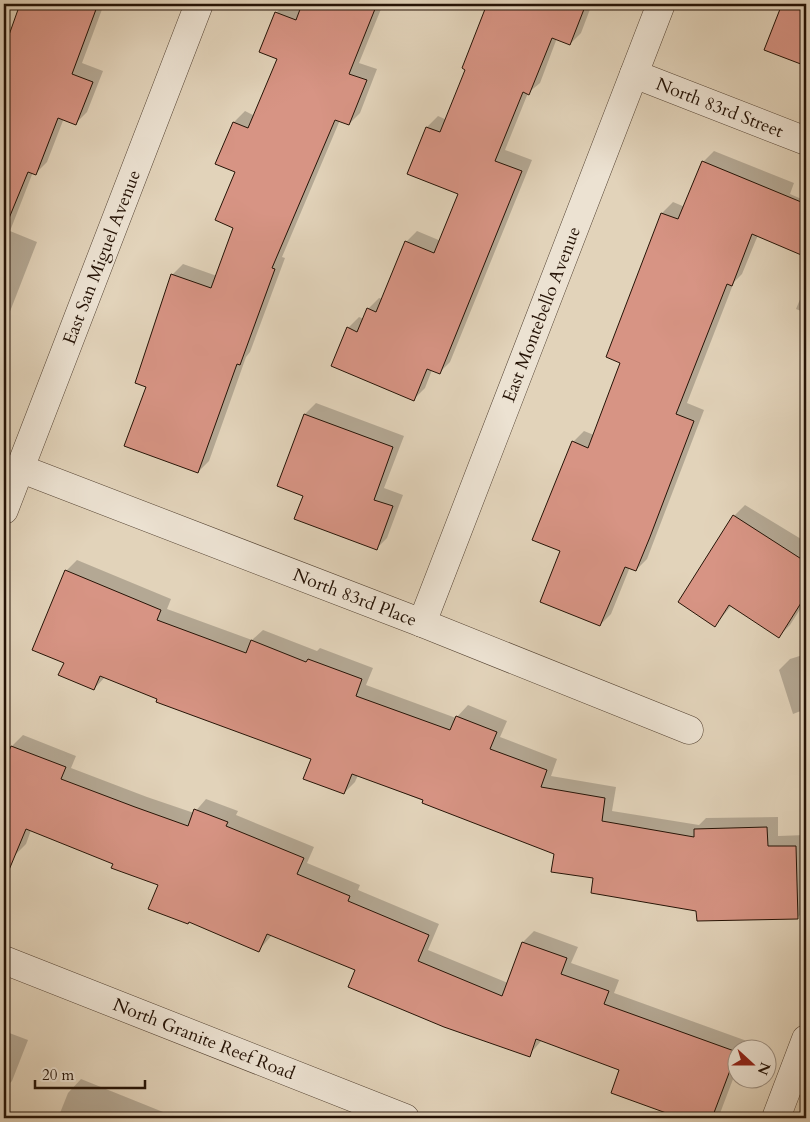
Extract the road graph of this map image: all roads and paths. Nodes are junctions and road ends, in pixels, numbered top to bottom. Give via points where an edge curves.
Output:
1 (199, 4) edge
2 (661, 4) edge
3 (634, 74) junction
4 (806, 140) edge
5 (19, 468) junction
6 (4, 510) edge
7 (422, 623) junction
8 (689, 730) dead end
9 (4, 960) edge
10 (806, 1039) edge
11 (350, 1108) edge
12 (406, 1118) edge
13 (776, 1118) edge

1 - 5 street, East San Miguel Avenue
2 - 3 street, East Montebello Avenue
3 - 4 street, North 83rd Street
3 - 7 street, East Montebello Avenue
5 - 6 street, East San Miguel Avenue
5 - 7 street, North 83rd Place
7 - 8 street, North 83rd Place
9 - 11 street, North Granite Reef Road
10 - 13 street
11 - 12 street, North Granite Reef Road

